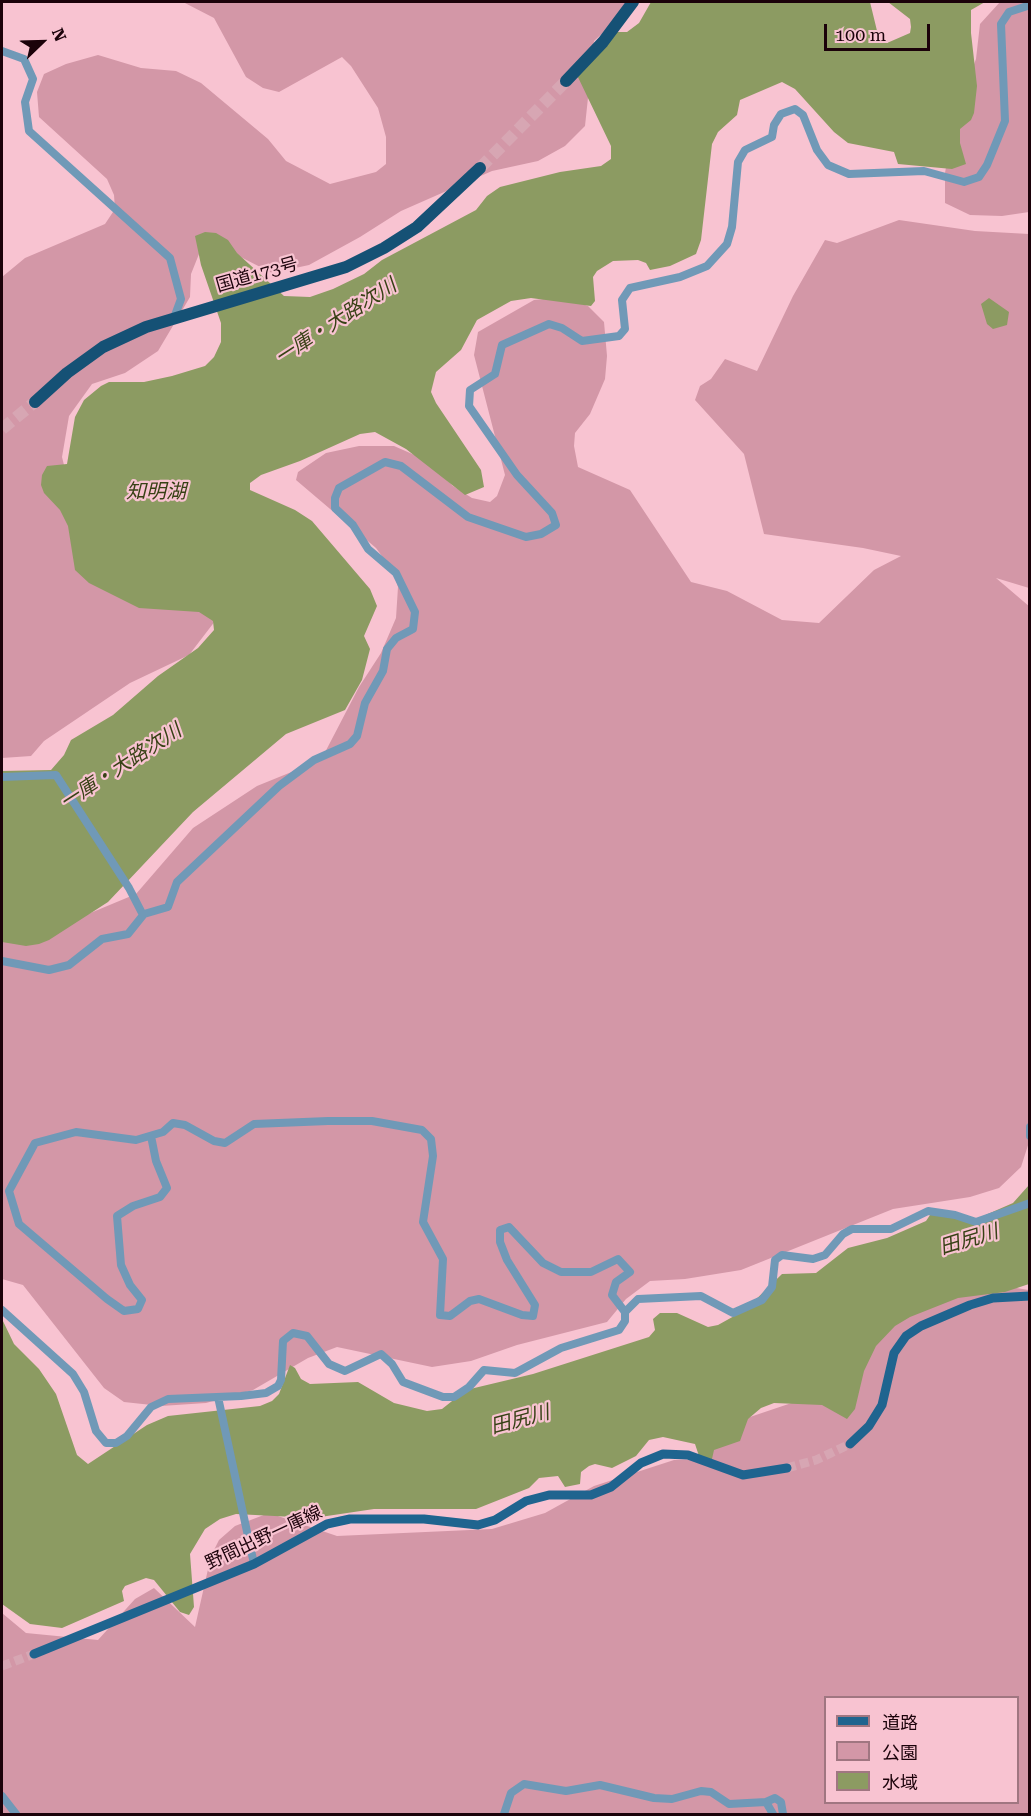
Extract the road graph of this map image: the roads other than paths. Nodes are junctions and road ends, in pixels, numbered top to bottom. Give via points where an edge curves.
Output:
1 (630, 5) edge
2 (1029, 5) edge
3 (2, 51) edge
4 (566, 81) tunnel mouth
5 (480, 168) tunnel mouth
6 (174, 318) junction
7 (35, 402) tunnel mouth
8 (2, 777) edge
9 (143, 915) junction
10 (2, 961) edge
11 (1029, 1127) edge
12 (151, 1136) junction
13 (1029, 1136) edge
14 (1029, 1203) edge
15 (1029, 1296) edge
16 (2, 1310) edge
17 (625, 1312) junction
18 (218, 1397) junction
19 (850, 1444) tunnel mouth
20 (787, 1468) tunnel mouth
21 (254, 1564) junction
22 (34, 1654) tunnel mouth
23 (2, 1796) edge
24 (766, 1802) junction
25 (16, 1815) edge
26 (504, 1815) edge
27 (773, 1815) edge
28 (783, 1815) edge

1 - 4 highway via 603,42
2 - 9 street via 1009,12 1001,24 1005,121 979,177 964,182 924,171 849,174 828,165 803,115 795,109 781,114 772,137 745,150 738,162 727,244 707,266 680,277 630,288 622,300 625,329 619,336 582,341 549,324 502,345 495,374 470,390 469,406 517,475 552,513 556,525 526,537 468,517 401,466 385,462 339,488 335,508 354,525 368,549 396,573 415,612 413,629 396,638 387,649 383,671 364,703 357,736 350,744 314,760 279,786 177,882 168,907
3 - 6 street via 24,60 33,79 25,102 29,131 170,258 181,299
5 - 6 highway, 国道173号 via 417,227 384,249 346,267
6 - 7 highway, 国道173号 via 103,347 66,373
8 - 9 street via 56,775
9 - 10 street via 128,934 102,939 69,965 49,970
11 - 13 street
12 - 12 street via 167,1188 160,1197 117,1216 121,1265 142,1300 138,1309 124,1311 19,1224 9,1191 35,1143 76,1132 136,1140
12 - 17 street via 173,1123 225,1143 254,1124 269,1123 372,1121 422,1130 430,1139 433,1156 423,1222 443,1259 440,1314 450,1316 479,1299 533,1316 535,1305 500,1242 500,1230 509,1227 543,1263 561,1272 591,1272 618,1259 630,1272 616,1282 612,1295
14 - 17 street via 976,1222 928,1211 891,1229 852,1229 825,1255 813,1259 782,1255 775,1260 772,1287 762,1300 733,1313 701,1296 638,1299
15 - 19 main road via 993,1298 970,1305 906,1336 894,1353 882,1405 869,1426
16 - 18 street via 73,1374 84,1392 96,1431 106,1443 122,1440 151,1407 168,1400
17 - 18 street via 619,1330 561,1348 515,1373 484,1370 454,1397 443,1398 403,1382 381,1354 345,1371 329,1364 307,1336 293,1333 283,1341 278,1386 266,1393
18 - 21 street
20 - 21 main road, 野間出野一庫線 via 743,1474 675,1453 651,1456 611,1487 591,1495 549,1495 526,1501 495,1520 478,1525 424,1519 339,1522 306,1534
21 - 22 main road, 野間出野一庫線
23 - 25 street
24 - 26 street via 729,1804 711,1792 701,1791 672,1799 600,1785 566,1791 524,1784 511,1793
24 - 27 street
24 - 28 street via 775,1798

